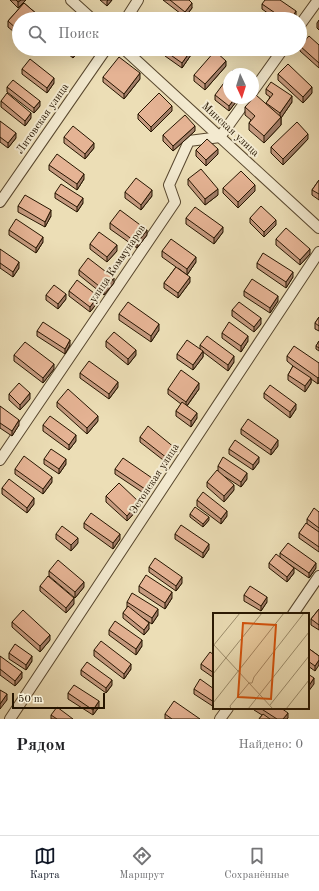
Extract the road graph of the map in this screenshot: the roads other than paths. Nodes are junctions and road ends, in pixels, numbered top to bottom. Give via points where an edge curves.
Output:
1 (71, 0) edge
2 (138, 0) edge
3 (318, 0) edge
4 (84, 12) edge
5 (130, 12) edge
6 (307, 15) edge
7 (101, 56) edge
8 (132, 56) edge
9 (278, 56) edge
10 (259, 83) edge
11 (244, 104) edge
12 (220, 137) junction
13 (0, 202) edge
14 (319, 228) edge
15 (319, 252) edge
16 (0, 460) edge
17 (319, 576) edge
18 (294, 613) edge
19 (227, 709) edge
20 (10, 719) edge
21 (220, 719) edge

1 - 4 street
2 - 5 street
3 - 6 street
7 - 13 street, Литовская улица
8 - 12 street, Минская улица
9 - 10 street
11 - 12 street
12 - 14 street, Минская улица
12 - 16 street, улица Коммунаров via 189,141 170,185 175,202
15 - 20 street, Эстонская улица
17 - 18 street
19 - 21 street

